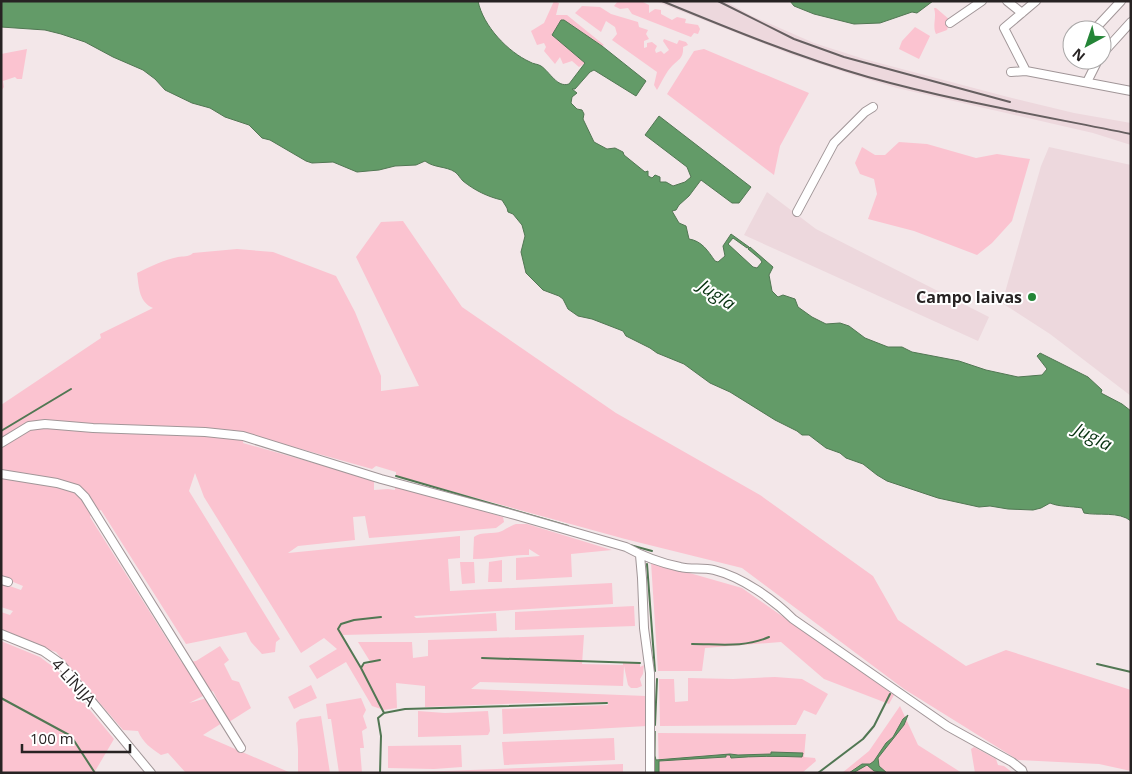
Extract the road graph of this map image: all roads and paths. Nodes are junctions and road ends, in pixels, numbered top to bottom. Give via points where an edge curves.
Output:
1 (982, 1) edge
2 (1007, 1) edge
3 (1036, 1) edge
4 (1121, 1) edge
5 (1022, 13) junction
6 (1103, 20) edge
7 (1131, 22) edge
8 (950, 23) dead end
9 (1112, 42) edge
10 (1093, 70) edge
11 (1026, 71) junction
12 (1012, 72) dead end
13 (1086, 82) junction
14 (1131, 91) edge
15 (873, 107) dead end
16 (797, 212) dead end
17 (1, 443) edge
18 (1, 474) edge
19 (640, 555) junction
20 (1, 634) edge
21 (241, 748) dead end
22 (151, 773) edge
23 (650, 773) edge
24 (1023, 773) edge

1 - 8 street
2 - 5 street
3 - 5 street
4 - 6 street
5 - 11 street via 1004,28
7 - 9 street
10 - 13 street
11 - 12 street
11 - 13 street
13 - 14 street
15 - 16 street via 834,143
17 - 19 street via 29,426 44,424 243,436 626,547
18 - 21 street via 78,489
19 - 23 street via 650,673
19 - 24 street via 680,568 716,570 762,593 793,619 947,726 1012,762
20 - 22 street, 4 LĪNIJA via 43,651 60,663

